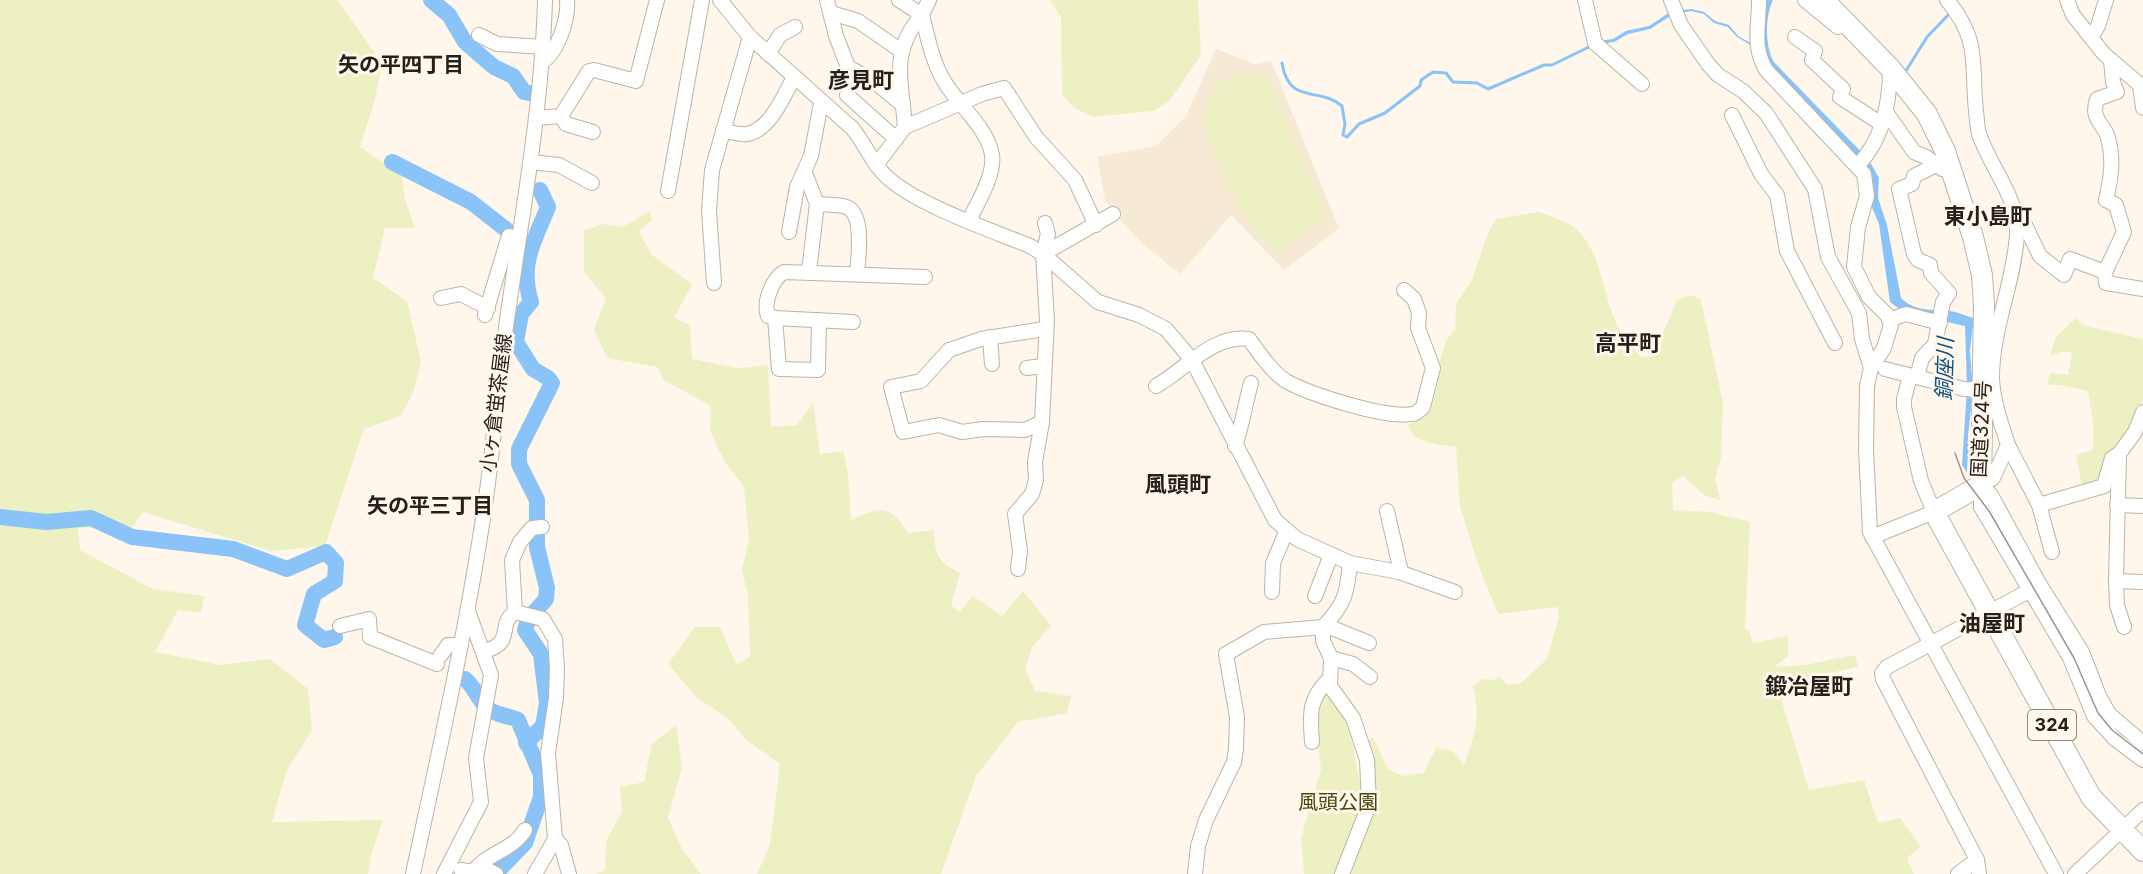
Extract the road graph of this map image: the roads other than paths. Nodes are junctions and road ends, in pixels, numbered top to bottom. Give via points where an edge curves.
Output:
1 (567, 0) edge
2 (657, 0) edge
3 (702, 0) edge
4 (720, 0) edge
5 (899, 0) edge
6 (929, 0) edge
7 (1585, 0) edge
8 (1671, 0) edge
9 (1759, 0) edge
10 (1805, 0) edge
11 (1824, 0) edge
12 (1947, 0) edge
13 (2067, 0) edge
14 (2106, 0) edge
15 (538, 2) edge
16 (829, 7) edge
17 (922, 15) junction
18 (1847, 24) junction
19 (795, 27) dead end
20 (479, 35) dead end
21 (2092, 36) junction
22 (750, 37) junction
23 (1795, 37) dead end
24 (544, 46) junction
25 (900, 50) junction
26 (768, 54) junction
27 (2111, 60) junction
28 (542, 62) junction
29 (848, 67) junction
30 (1890, 68) junction
31 (794, 77) junction
32 (1642, 84) dead end
33 (847, 95) junction
34 (821, 103) junction
35 (961, 104) junction
36 (903, 105) junction
37 (2143, 108) edge
38 (837, 114) junction
39 (1732, 115) dead end
40 (561, 116) junction
41 (537, 118) junction
42 (1883, 118) junction
43 (905, 127) junction
44 (723, 130) junction
45 (593, 132) dead end
46 (748, 134) junction
47 (896, 139) junction
48 (531, 162) junction
49 (722, 164) dead end
50 (876, 165) junction
51 (1936, 165) junction
52 (1857, 166) junction
53 (805, 172) junction
54 (1954, 178) junction
55 (592, 183) dead end
56 (668, 191) dead end
57 (817, 204) junction
58 (1113, 214) dead end
59 (969, 221) junction
60 (1045, 223) dead end
61 (2024, 223) dead end
62 (1096, 225) junction
63 (789, 232) dead end
64 (518, 240) junction
65 (1043, 254) junction
66 (809, 271) junction
67 (2105, 272) junction
68 (857, 274) junction
69 (925, 277) dead end
70 (714, 283) dead end
71 (2143, 289) edge
72 (1404, 290) dead end
73 (441, 298) dead end
74 (775, 318) junction
75 (1941, 318) junction
76 (819, 320) junction
77 (1889, 320) junction
78 (853, 322) dead end
79 (1044, 329) junction
80 (990, 338) junction
81 (1835, 343) dead end
82 (1192, 360) junction
83 (992, 364) dead end
84 (1874, 364) junction
85 (1043, 366) junction
86 (1027, 368) dead end
87 (1913, 376) junction
88 (1251, 383) dead end
89 (1156, 386) dead end
90 (1974, 390) junction
91 (2143, 412) edge
92 (1042, 422) junction
93 (2008, 445) junction
94 (1235, 446) junction
95 (2119, 454) junction
96 (1981, 485) junction
97 (2117, 505) junction
98 (2039, 506) junction
99 (2143, 506) edge
100 (1387, 512) dead end
101 (1934, 512) junction
102 (537, 527) dead end
103 (1287, 530) junction
104 (1872, 537) junction
105 (2052, 552) dead end
106 (1331, 555) junction
107 (1350, 563) junction
108 (1018, 569) dead end
109 (1401, 573) junction
110 (2116, 581) junction
111 (2143, 582) edge
112 (2035, 588) junction
113 (1272, 592) dead end
114 (1455, 592) dead end
115 (1315, 596) dead end
116 (468, 611) junction
117 (527, 614) junction
118 (1989, 615) junction
119 (340, 626) dead end
120 (1324, 626) junction
121 (2124, 627) dead end
122 (1369, 643) dead end
123 (1932, 644) junction
124 (461, 645) junction
125 (484, 651) junction
126 (1330, 658) junction
127 (1370, 677) dead end
128 (1329, 679) junction
129 (1312, 742) dead end
130 (2143, 743) edge
131 (2143, 760) edge
132 (2143, 810) edge
133 (525, 830) dead end
134 (2123, 830) junction
135 (555, 839) junction
136 (2143, 850) edge
137 (1978, 867) edge
138 (494, 872) edge
139 (2078, 873) edge
140 (413, 874) edge
141 (444, 874) edge
142 (535, 874) edge
143 (569, 874) edge
144 (1195, 874) edge
145 (1342, 874) edge
146 (1958, 874) edge
147 (2056, 874) edge

1 - 28 street via 566,18 550,56
2 - 40 street via 636,81 589,71
3 - 56 street
4 - 22 street
5 - 17 street
6 - 17 street
7 - 32 street via 1595,43
8 - 84 street via 1681,25 1708,64 1766,113 1815,189 1828,257 1859,313
9 - 52 street via 1759,59
10 - 18 street via 1840,30
11 - 18 highway, 国道324号
12 - 93 street via 1973,44 1978,133 2017,221 2013,273 1993,355 1996,407
13 - 21 street via 2073,15
14 - 21 street
15 - 24 street, 小ヶ倉蛍茶屋線
16 - 25 street via 858,21
16 - 29 street
17 - 25 street
17 - 35 street via 933,70
18 - 30 highway, 国道324号
19 - 26 street via 780,36
20 - 24 street via 497,44
21 - 27 street
22 - 26 street
22 - 44 street
23 - 42 street via 1815,51 1812,60 1843,89 1840,97
24 - 28 street, 小ヶ倉蛍茶屋線
25 - 36 street
26 - 31 street
27 - 37 street via 2140,85
27 - 67 street via 2117,92 2097,99 2096,116 2108,137 2111,155 2106,200 2116,206 2124,232
28 - 41 street, 小ヶ倉蛍茶屋線
29 - 33 street via 851,78
29 - 36 street
30 - 42 street
30 - 54 highway, 国道324号 via 1935,127
31 - 34 street
31 - 46 street via 774,113
33 - 38 street
33 - 47 street
34 - 38 street
34 - 53 street
35 - 43 street
35 - 59 street via 992,156
35 - 62 street via 1004,88 1043,146 1075,180
36 - 43 street
38 - 50 street via 866,145
39 - 81 street via 1761,174 1777,195 1787,251
40 - 41 street
40 - 45 street via 566,124
41 - 48 street, 小ヶ倉蛍茶屋線
42 - 51 street via 1914,152
42 - 52 street via 1873,149
43 - 47 street
44 - 46 street
44 - 70 street via 712,170 709,210
46 - 49 street via 728,139
47 - 50 street
48 - 55 street via 559,165
48 - 64 street, 小ヶ倉蛍茶屋線
50 - 59 street via 904,190
51 - 54 street
51 - 75 street via 1899,189 1914,254 1930,265 1931,273 1949,293
52 - 77 street via 1864,174 1867,196 1858,227 1854,267 1875,306
53 - 57 street
53 - 63 street via 797,187
54 - 90 highway, 国道324号 via 1982,275
57 - 66 street
57 - 68 street via 848,208 853,213 860,237
58 - 62 street
59 - 65 street
60 - 65 street via 1048,234
61 - 67 street via 2040,256 2064,275 2070,259
62 - 65 street
64 - 73 street via 509,236 486,311 461,294
64 - 116 street, 小ヶ倉蛍茶屋線
65 - 79 street via 1047,320
65 - 82 street via 1098,302 1166,328
66 - 68 street
66 - 74 street via 781,273 765,308 768,316
67 - 71 street via 2106,283
68 - 69 street
72 - 82 street via 1414,299 1433,368 1423,407 1413,414 1351,405 1294,385 1284,380 1249,339 1209,348
74 - 76 street
74 - 76 street via 779,369 818,370
75 - 77 street via 1906,314
75 - 87 street via 1935,344
76 - 78 street
77 - 84 street via 1884,348
79 - 80 street
79 - 85 street
80 - 83 street
80 - 92 street via 950,350 917,384 891,387 903,432 939,425 962,432 1025,430
82 - 89 street
82 - 94 street
84 - 87 street
84 - 104 street via 1866,423
85 - 86 street
85 - 92 street
87 - 90 street
87 - 101 street via 1904,407 1919,473
88 - 94 street
90 - 96 highway, 国道324号
91 - 95 street
92 - 108 street via 1032,494 1015,514
93 - 96 street via 1993,478
93 - 98 street
94 - 103 street via 1275,520
95 - 97 street
95 - 98 street via 2112,458 2104,486
96 - 101 highway, 国道324号
96 - 112 street via 1991,495
97 - 99 street
97 - 110 street
98 - 105 street
100 - 109 street
101 - 104 street
101 - 118 highway, 324
102 - 117 street via 513,553
103 - 106 street
103 - 113 street via 1273,563
104 - 123 street
106 - 107 street
106 - 115 street
107 - 109 street
107 - 120 street via 1343,603
109 - 114 street
110 - 111 street
110 - 121 street via 2117,605
112 - 118 street
112 - 130 street via 2082,652 2109,714
112 - 131 street via 2094,716 2115,739
116 - 124 street, 小ヶ倉蛍茶屋線
116 - 125 street
117 - 125 street via 509,619 501,644
117 - 135 street via 551,628 555,639 557,684 548,753
118 - 123 street
118 - 134 highway, 324 via 2091,797
119 - 124 street via 369,620 370,637 439,660 448,645
120 - 122 street
120 - 126 street via 1323,641
120 - 144 street via 1264,632 1226,654 1237,717 1236,749 1234,762 1206,820
123 - 137 street via 1887,667 1882,679
123 - 147 street
124 - 140 street, 小ヶ倉蛍茶屋線
125 - 141 street via 491,675 476,758 480,805
126 - 127 street via 1353,664
126 - 128 street
128 - 129 street via 1309,710
128 - 145 street via 1353,718 1367,760 1369,805
132 - 134 street
133 - 138 street via 520,839 467,871 484,868
134 - 136 highway, 324
134 - 139 street
135 - 142 street
135 - 143 street via 561,845
137 - 146 street

